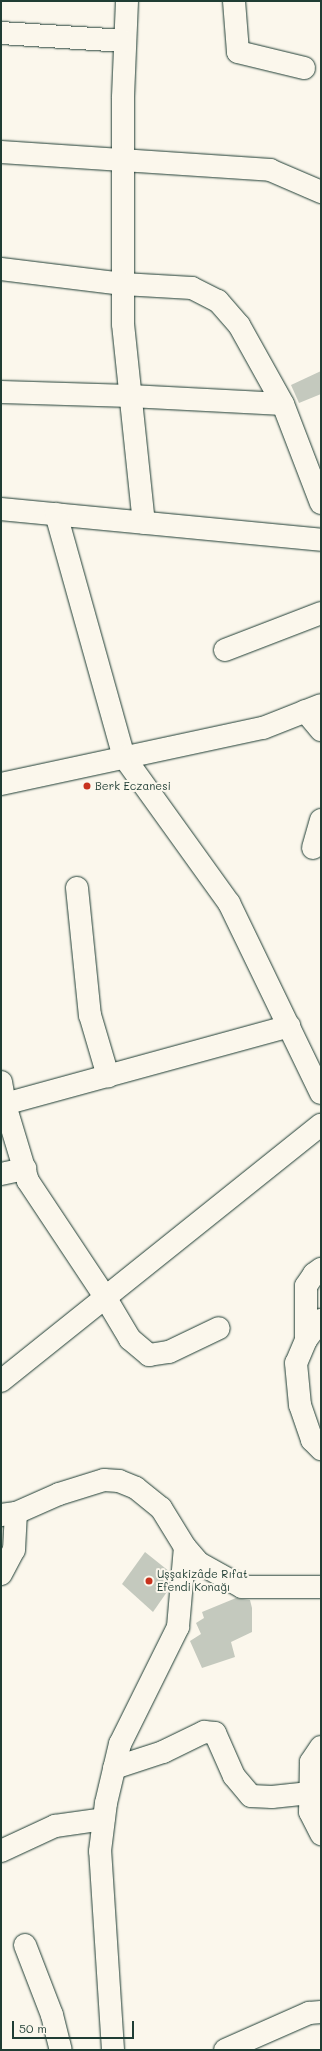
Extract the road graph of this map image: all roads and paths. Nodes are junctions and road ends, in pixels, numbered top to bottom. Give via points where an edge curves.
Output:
1 (127, 1) edge
2 (234, 1) edge
3 (1, 33) edge
4 (124, 41) junction
5 (304, 68) dead end
6 (1, 152) edge
7 (123, 160) junction
8 (321, 192) edge
9 (1, 269) edge
10 (123, 284) junction
11 (1, 392) edge
12 (130, 396) junction
13 (283, 404) junction
14 (321, 503) edge
15 (1, 509) edge
16 (56, 514) junction
17 (144, 523) junction
18 (321, 540) edge
19 (321, 613) edge
20 (225, 650) dead end
21 (313, 708) edge
22 (321, 730) edge
23 (124, 757) junction
24 (1, 784) edge
25 (321, 820) edge
26 (313, 848) dead end
27 (77, 888) dead end
28 (289, 1026) junction
29 (108, 1076) junction
30 (1, 1082) edge
31 (321, 1093) edge
32 (3, 1105) edge
33 (321, 1125) edge
34 (25, 1169) junction
35 (1, 1174) edge
36 (321, 1269) edge
37 (105, 1297) junction
38 (321, 1320) edge
39 (219, 1328) dead end
40 (306, 1340) junction
41 (1, 1381) edge
42 (321, 1449) edge
43 (9, 1514) edge
44 (185, 1547) junction
45 (1, 1574) edge
46 (321, 1587) edge
47 (321, 1747) edge
48 (114, 1768) junction
49 (310, 1793) junction
50 (104, 1819) junction
51 (321, 1834) edge
52 (1, 1851) edge
53 (25, 1945) dead end
54 (321, 2012) edge
55 (61, 2050) edge
56 (113, 2050) edge
57 (225, 2050) edge

1 - 4 street
2 - 5 street via 238,52
3 - 4 street
4 - 7 street
6 - 7 street
7 - 8 street via 270,170
7 - 10 street
9 - 10 street
10 - 12 street via 123,324
10 - 13 street via 192,288 218,301 239,325
11 - 12 street
12 - 13 street
12 - 17 street
13 - 14 street
15 - 16 street
16 - 17 street
16 - 23 street
17 - 18 street
19 - 20 street
21 - 22 street
21 - 23 street via 263,728
23 - 24 street
23 - 28 street via 229,903
25 - 26 street
27 - 29 street via 90,1015
28 - 29 street
28 - 31 street
29 - 32 street
30 - 32 street
32 - 34 street
33 - 37 street
34 - 35 street
34 - 37 street via 28,1181
36 - 40 street via 306,1286
37 - 39 street via 130,1339 149,1355 168,1352
37 - 41 street
38 - 40 street
40 - 42 street via 296,1363 300,1405 312,1440
43 - 44 street via 104,1480 119,1481 136,1488 161,1508
43 - 45 street via 14,1550
44 - 46 street via 199,1563 242,1587
44 - 48 street via 178,1627 120,1744
47 - 49 street via 311,1762
48 - 49 street via 162,1752 204,1732 215,1733 234,1776 251,1796 272,1797
48 - 50 street
49 - 51 street via 310,1812
50 - 52 street via 56,1826
50 - 56 street via 100,1851
53 - 55 street via 52,2015
54 - 57 street via 309,2013

